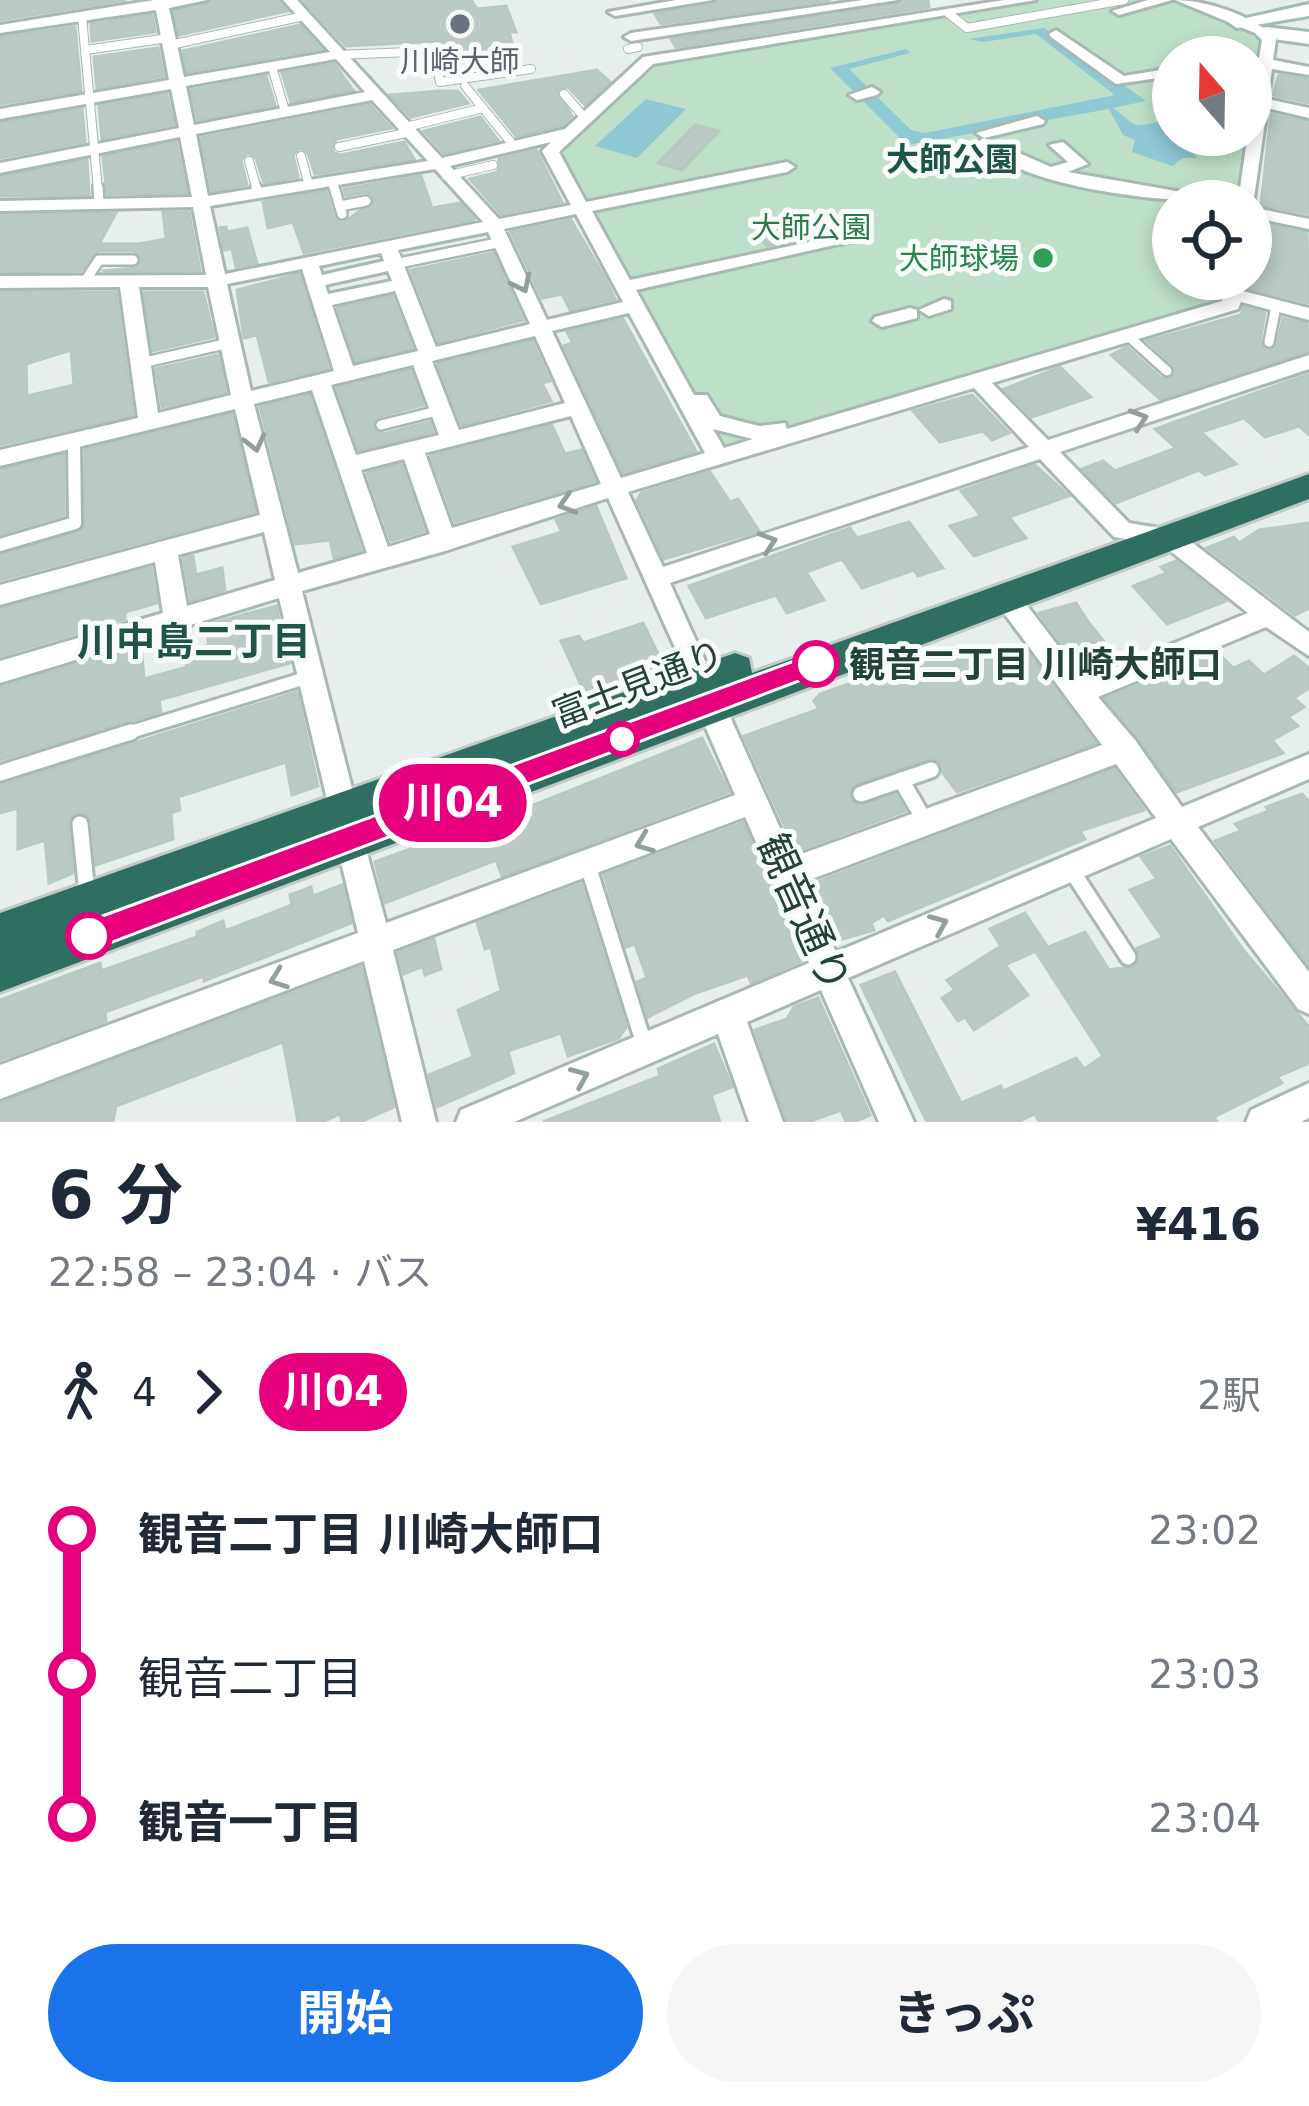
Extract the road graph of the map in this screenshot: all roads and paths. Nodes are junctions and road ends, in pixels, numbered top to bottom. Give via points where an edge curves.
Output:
1 (200, 0) edge
2 (706, 0) edge
3 (747, 0) edge
4 (890, 0) edge
5 (1030, 0) edge
6 (688, 1) edge
7 (161, 3) edge
8 (1122, 5) edge
9 (611, 6) edge
10 (1163, 6) edge
11 (297, 8) edge
12 (1309, 10) edge
13 (948, 13) junction
14 (82, 17) junction
15 (910, 18) junction
16 (763, 21) junction
17 (1237, 22) junction
18 (0, 28) edge
19 (1056, 34) dead end
20 (1266, 34) joint
21 (1253, 36) edge
22 (1309, 38) edge
23 (778, 39) junction
24 (169, 41) junction
25 (86, 50) junction
26 (641, 51) junction
27 (337, 55) junction
28 (272, 67) junction
29 (1272, 67) edge
30 (531, 69) dead end
31 (1309, 70) edge
32 (1151, 76) edge
33 (176, 83) junction
34 (464, 86) dead end
35 (372, 94) junction
36 (565, 94) dead end
37 (90, 98) junction
38 (1272, 105) edge
39 (483, 108) junction
40 (1309, 113) edge
41 (0, 114) edge
42 (288, 114) junction
43 (579, 125) junction
44 (187, 130) junction
45 (404, 131) junction
46 (514, 146) junction
47 (339, 147) dead end
48 (94, 149) junction
49 (301, 156) dead end
50 (249, 161) dead end
51 (493, 165) dead end
52 (787, 167) dead end
53 (0, 168) edge
54 (440, 170) junction
55 (1056, 172) junction
56 (332, 181) junction
57 (309, 185) junction
58 (1152, 192) edge
59 (258, 193) junction
60 (366, 201) dead end
61 (202, 202) junction
62 (99, 203) junction
63 (0, 206) edge
64 (581, 206) junction
65 (1272, 216) edge
66 (1309, 224) edge
67 (498, 232) junction
68 (846, 237) dead end
69 (394, 264) junction
70 (131, 271) junction
71 (216, 281) junction
72 (315, 281) junction
73 (0, 282) edge
74 (632, 295) junction
75 (1204, 300) edge
76 (1231, 300) edge
77 (1263, 300) edge
78 (1276, 306) junction
79 (928, 310) dead end
80 (1309, 314) edge
81 (882, 321) dead end
82 (543, 328) junction
83 (1127, 335) junction
84 (1268, 342) dead end
85 (229, 343) junction
86 (424, 356) junction
87 (141, 362) junction
88 (1309, 362) edge
89 (1167, 371) dead end
90 (346, 376) junction
91 (978, 380) junction
92 (320, 382) junction
93 (245, 400) junction
94 (578, 407) junction
95 (441, 410) junction
96 (149, 423) junction
97 (381, 425) dead end
98 (452, 439) junction
99 (74, 442) junction
100 (412, 449) junction
101 (1044, 451) junction
102 (718, 457) junction
103 (0, 458) edge
104 (1309, 464) edge
105 (349, 465) junction
106 (1309, 486) edge
107 (614, 490) junction
108 (274, 520) junction
109 (1122, 531) junction
110 (1169, 538) junction
111 (445, 542) junction
112 (0, 545) edge
113 (165, 550) junction
114 (381, 560) junction
115 (657, 578) junction
116 (291, 586) junction
117 (0, 595) edge
118 (1004, 595) junction
119 (1268, 615) junction
120 (177, 620) junction
121 (1308, 644) edge
122 (0, 671) edge
123 (312, 676) junction
124 (706, 693) junction
125 (1081, 693) junction
126 (1125, 749) junction
127 (1309, 766) edge
128 (932, 770) dead end
129 (0, 773) edge
130 (901, 780) junction
131 (861, 794) dead end
132 (753, 801) junction
133 (1180, 820) junction
134 (926, 823) junction
135 (80, 824) dead end
136 (347, 827) junction
137 (588, 866) junction
138 (1070, 868) junction
139 (786, 874) junction
140 (88, 905) junction
141 (0, 936) edge
142 (377, 942) junction
143 (1128, 957) dead end
144 (0, 968) edge
145 (831, 972) junction
146 (1309, 998) edge
147 (728, 1015) junction
148 (646, 1050) junction
149 (0, 1082) edge
150 (1309, 1100) edge
151 (419, 1122) edge
152 (472, 1122) edge
153 (766, 1122) edge
154 (896, 1122) edge
155 (1263, 1122) edge

1 - 7 street
2 - 6 street
3 - 16 street
4 - 15 street
4 - 16 street
5 - 13 street
6 - 9 street
7 - 14 street
7 - 24 street
8 - 10 street
8 - 13 lane via 967,28
9 - 26 street
10 - 17 street
10 - 21 street
11 - 24 lane
11 - 27 street, 観音通り
12 - 17 street
13 - 15 street
14 - 18 street
14 - 25 lane
15 - 23 street
16 - 23 street
16 - 26 street
17 - 20 street
19 - 32 street via 1121,81
20 - 22 street
23 - 26 street
24 - 25 lane
24 - 33 street
25 - 37 lane
26 - 43 street
26 - 64 street via 557,155
27 - 28 street
27 - 30 lane via 434,51 440,82
27 - 35 street, 観音通り
28 - 33 street
28 - 42 lane
29 - 31 street
33 - 37 street
33 - 44 street
34 - 39 lane
35 - 42 street
35 - 45 street, 観音通り
36 - 43 lane
37 - 41 street
37 - 48 lane
38 - 40 street
39 - 45 lane
39 - 46 lane
42 - 44 street
43 - 46 street
43 - 64 street via 549,156
44 - 48 street
44 - 61 street
45 - 47 lane
45 - 54 street, 観音通り
46 - 54 street
48 - 53 street
48 - 62 lane
49 - 57 lane
50 - 59 lane
51 - 54 lane
52 - 64 street
54 - 56 street
54 - 67 street, 観音通り
55 - 55 street via 1017,164 977,134 1038,128 1080,164
55 - 58 street
56 - 57 street
56 - 60 lane via 341,210
57 - 59 street
59 - 61 street
61 - 62 street
61 - 71 street
62 - 63 street
64 - 67 street
64 - 74 street
65 - 66 street
67 - 69 street
67 -> 82 street, 観音通り
68 - 74 street via 709,266
69 - 72 street
69 - 72 street
69 - 86 street
70 - 71 street
70 - 73 street via 85,281
70 - 87 street
71 - 72 street
71 - 85 street
72 - 90 street
74 - 75 street via 712,421 759,433
74 - 82 street
74 - 102 street
76 - 83 street
77 - 78 street
78 - 80 street
78 - 84 lane
79 - 81 street
82 - 86 street
82 - 94 street, 観音通り
83 - 89 lane
83 - 91 street
85 - 87 lane
85 - 93 street
86 - 90 street
86 - 95 street
87 - 96 street
101 -> 88 street
90 - 92 street
91 - 101 street
91 - 102 street
92 - 93 street
92 - 105 street
93 - 96 street
93 -> 108 street
94 - 98 street
94 - 107 street, 観音通り
95 - 97 lane
95 - 98 street
96 - 99 street
98 - 100 street
99 - 103 street
99 - 112 lane via 75,523
100 - 105 street
100 - 111 street
101 - 109 street
115 -> 101 street
102 - 107 street
104 - 109 highway, 富士見通り
105 - 114 street
106 - 110 highway, 富士見通り
107 -> 111 street
107 - 115 street, 観音通り
108 - 113 street
108 - 116 street
109 - 110 street
109 - 124 highway, 富士見通り
110 - 118 highway, 富士見通り
110 - 119 street
111 - 114 street
113 - 117 street
113 - 120 street
114 - 116 street
115 - 124 street, 観音通り
116 - 120 street
116 - 123 street
118 - 124 highway, 富士見通り
118 - 125 street
119 - 121 street
119 - 125 street
120 - 122 street
123 - 129 lane
123 - 136 street
124 - 132 street, 観音通り
124 - 136 highway, 富士見通り
125 - 126 street
126 - 133 street
126 - 134 street
127 - 133 street
128 - 130 lane
130 - 131 lane
130 - 134 lane
132 -> 137 street
132 - 139 street, 観音通り
133 - 138 street
133 - 146 street
134 - 139 street
135 - 140 lane
136 - 140 highway, 富士見通り
136 - 142 street
136 - 144 highway, 富士見通り
137 - 142 street
137 - 148 lane
138 - 143 lane
145 -> 138 street
139 - 145 street, 観音通り
140 - 141 highway, 富士見通り
142 -> 149 street
142 - 151 street
145 - 147 street
145 - 154 street, 観音通り
147 - 148 street
147 - 153 street
152 -> 148 street
150 - 155 street

